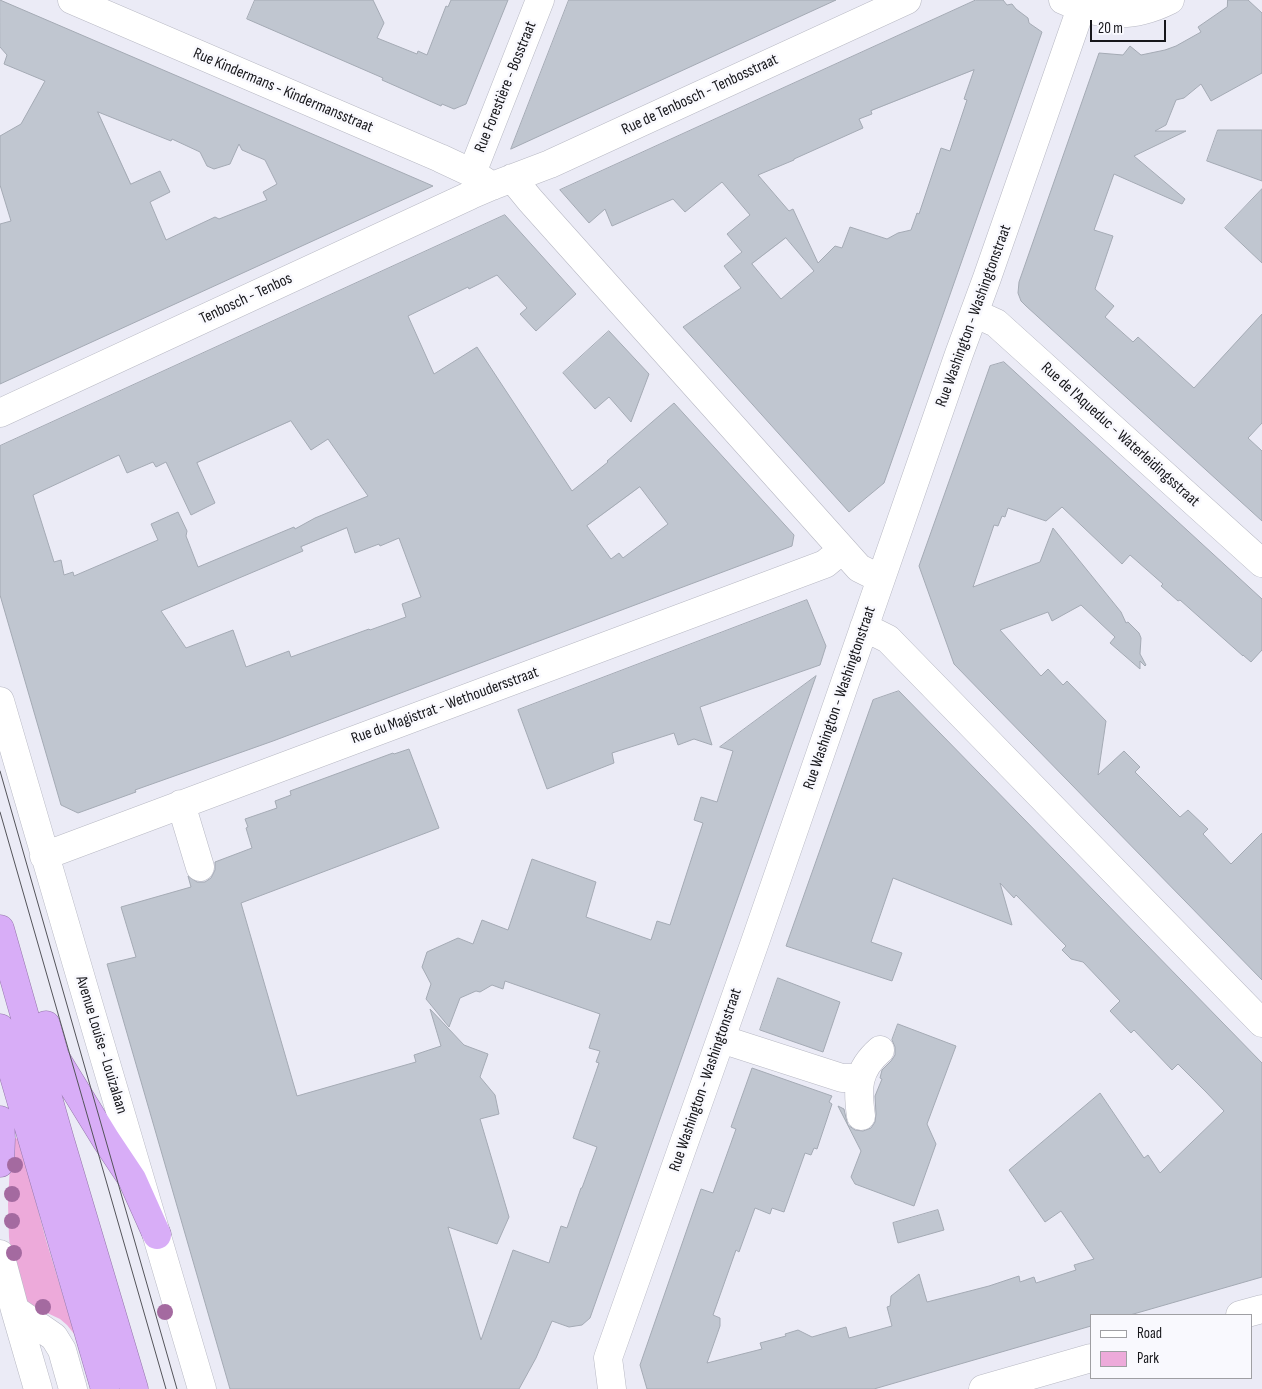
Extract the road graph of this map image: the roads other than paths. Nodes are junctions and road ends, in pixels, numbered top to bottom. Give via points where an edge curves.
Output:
1 (72, 0) edge
2 (540, 0) edge
3 (907, 0) edge
4 (1170, 0) edge
5 (1072, 4) edge
6 (492, 179) junction
7 (974, 313) junction
8 (0, 413) edge
9 (842, 550) junction
10 (1262, 563) edge
11 (881, 579) junction
12 (864, 628) junction
13 (0, 701) edge
14 (181, 804) junction
15 (44, 856) junction
16 (200, 867) dead end
17 (0, 910) edge
18 (0, 929) edge
19 (1262, 1023) edge
20 (0, 1028) edge
21 (721, 1039) junction
22 (880, 1050) dead end
23 (860, 1078) junction
24 (861, 1116) dead end
25 (0, 1120) edge
26 (0, 1163) edge
27 (157, 1235) junction
28 (0, 1254) edge
29 (1262, 1309) edge
30 (14, 1310) junction
31 (1244, 1314) edge
32 (1090, 1358) edge
33 (38, 1389) edge
34 (73, 1389) edge
35 (105, 1389) edge
36 (134, 1389) edge
37 (202, 1389) edge
38 (612, 1389) edge
39 (983, 1389) edge

1 - 6 street, Rue Kindermans - Kindermansstraat
2 - 6 street, Rue Forestière - Bosstraat
3 - 6 street, Rue de Tenbosch - Tenbosstraat via 550,164
4 - 5 street via 1154,8 1130,13 1096,12
5 - 7 street, Rue Washington - Washingtonstraat
6 - 8 street, Tenbosch - Tenbos
6 - 9 street via 530,200
7 - 10 street, Rue de l'Aqueduc - Waterleidingsstraat via 996,323
7 - 11 street, Rue Washington - Washingtonstraat
9 - 11 street via 859,568
9 - 14 street, Rue du Magistrat - Wethoudersstraat via 825,564
11 - 12 street, Rue Washington - Washingtonstraat
12 - 19 street via 888,639
12 - 21 street, Rue Washington - Washingtonstraat
13 - 15 street, Avenue Louise - Louizalaan
14 - 15 street, Rue du Magistrat - Wethoudersstraat
14 - 16 street
15 - 27 street, Avenue Louise - Louizalaan
17 - 27 highway via 33,980 56,1057 132,1179
18 - 36 highway
20 - 35 highway
21 - 23 street via 842,1078
21 - 38 street, Rue Washington - Washingtonstraat via 608,1358
22 - 23 street via 870,1058
23 - 24 street
25 - 26 highway
27 - 37 street, Avenue Louise - Louizalaan
28 - 30 street
29 - 31 street
30 - 33 street
30 - 34 street via 54,1337 62,1350
32 - 39 street

